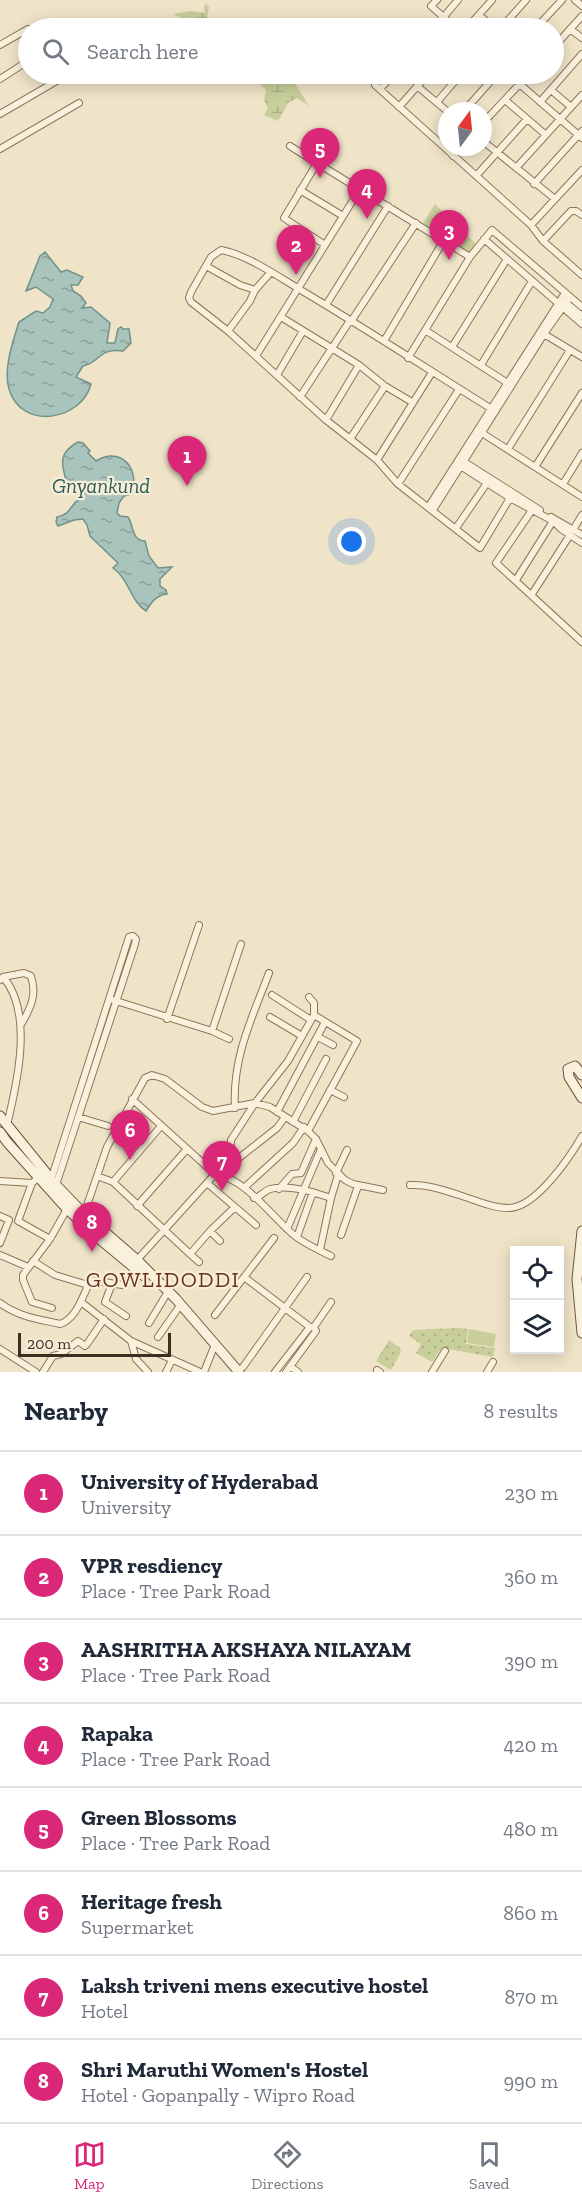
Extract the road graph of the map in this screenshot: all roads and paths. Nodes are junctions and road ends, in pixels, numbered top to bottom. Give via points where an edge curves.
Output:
1 (437, 0) edge
2 (458, 0) edge
3 (492, 0) edge
4 (526, 0) edge
5 (562, 0) edge
6 (575, 0) edge
7 (582, 6) edge
8 (479, 15) junction
9 (582, 16) edge
10 (444, 17) joint
11 (476, 18) edge
12 (482, 18) edge
13 (510, 18) edge
14 (545, 18) edge
15 (570, 29) junction
16 (18, 35) edge
17 (564, 36) edge
18 (582, 38) edge
19 (0, 45) edge
20 (582, 54) edge
21 (18, 67) edge
22 (564, 75) edge
23 (0, 79) edge
24 (51, 84) edge
25 (382, 84) edge
26 (452, 84) edge
27 (487, 84) edge
28 (520, 84) joint
29 (556, 84) edge
30 (417, 86) joint
31 (551, 90) junction
32 (581, 99) edge
33 (505, 100) junction
34 (437, 102) joint
35 (472, 102) edge
36 (540, 102) junction
37 (79, 103) dead end
38 (399, 107) junction
39 (571, 107) junction
40 (0, 114) edge
41 (492, 114) edge
42 (527, 119) junction
43 (560, 120) junction
44 (546, 135) junction
45 (581, 135) edge
46 (438, 142) edge
47 (290, 146) dead end
48 (0, 149) edge
49 (492, 149) edge
50 (496, 152) junction
51 (453, 156) edge
52 (317, 163) junction
53 (516, 168) junction
54 (582, 170) edge
55 (476, 176) junction
56 (534, 184) junction
57 (360, 189) junction
58 (300, 190) junction
59 (555, 200) junction
60 (388, 206) junction
61 (582, 215) edge
62 (344, 216) junction
63 (416, 223) junction
64 (531, 225) junction
65 (484, 239) junction
66 (444, 240) junction
67 (543, 241) junction
68 (325, 245) junction
69 (470, 257) junction
70 (507, 259) junction
71 (206, 266) junction
72 (271, 272) junction
73 (582, 275) edge
74 (532, 281) junction
75 (298, 288) junction
76 (255, 290) junction
77 (564, 300) junction
78 (326, 305) junction
79 (582, 307) edge
80 (582, 316) edge
81 (281, 317) junction
82 (350, 321) junction
83 (582, 324) edge
84 (425, 330) junction
85 (228, 331) junction
86 (303, 331) junction
87 (544, 334) junction
88 (384, 341) junction
89 (452, 347) junction
90 (331, 348) junction
91 (570, 350) junction
92 (256, 356) junction
93 (408, 357) junction
94 (582, 357) edge
95 (359, 365) junction
96 (481, 365) junction
97 (431, 374) junction
98 (277, 375) junction
99 (509, 384) junction
100 (385, 386) junction
101 (458, 392) junction
102 (582, 393) edge
103 (300, 397) junction
104 (412, 402) junction
105 (490, 411) junction
106 (326, 420) junction
107 (482, 433) junction
108 (350, 439) junction
109 (508, 449) junction
110 (582, 453) edge
111 (377, 460) junction
112 (460, 462) junction
113 (535, 467) junction
114 (487, 483) junction
115 (398, 484) junction
116 (563, 484) junction
117 (582, 497) edge
118 (510, 498) junction
119 (431, 508) junction
120 (532, 510) junction
121 (582, 515) edge
122 (553, 521) junction
123 (562, 527) junction
124 (456, 528) junction
125 (572, 532) junction
126 (582, 535) edge
127 (582, 543) edge
128 (516, 580) junction
129 (532, 594) junction
130 (582, 642) edge
131 (199, 925) dead end
132 (241, 944) dead end
133 (269, 973) dead end
134 (2, 978) edge
135 (272, 995) dead end
136 (309, 997) dead end
137 (113, 1000) junction
138 (270, 1017) dead end
139 (167, 1018) junction
140 (312, 1018) junction
141 (325, 1022) junction
142 (22, 1023) junction
143 (212, 1031) junction
144 (302, 1036) junction
145 (318, 1037) junction
146 (229, 1039) dead end
147 (333, 1045) dead end
148 (326, 1059) dead end
149 (582, 1075) edge
150 (330, 1090) junction
151 (344, 1097) dead end
152 (582, 1098) edge
153 (132, 1099) junction
154 (255, 1102) junction
155 (235, 1108) junction
156 (277, 1112) junction
157 (0, 1116) edge
158 (80, 1116) junction
159 (285, 1117) junction
160 (71, 1119) junction
161 (294, 1122) junction
162 (108, 1126) dead end
163 (117, 1126) junction
164 (161, 1126) junction
165 (3, 1128) edge
166 (306, 1129) junction
167 (582, 1136) edge
168 (316, 1139) junction
169 (143, 1146) junction
170 (188, 1149) junction
171 (321, 1149) junction
172 (347, 1150) dead end
173 (230, 1165) junction
174 (215, 1174) junction
175 (337, 1174) junction
176 (97, 1176) junction
177 (35, 1180) junction
178 (0, 1181) edge
179 (112, 1182) junction
180 (54, 1183) junction
181 (207, 1183) junction
182 (410, 1185) dead end
183 (358, 1186) junction
184 (245, 1187) junction
185 (279, 1189) junction
186 (303, 1190) junction
187 (382, 1190) dead end
188 (313, 1192) junction
189 (254, 1197) junction
190 (331, 1198) junction
191 (137, 1206) junction
192 (236, 1208) junction
193 (67, 1209) junction
194 (84, 1214) junction
195 (0, 1216) edge
196 (9, 1220) junction
197 (18, 1221) junction
198 (256, 1225) dead end
199 (287, 1229) junction
200 (163, 1230) junction
201 (582, 1231) edge
202 (210, 1232) junction
203 (100, 1234) junction
204 (341, 1235) dead end
205 (274, 1238) dead end
206 (297, 1238) junction
207 (50, 1239) junction
208 (220, 1240) dead end
209 (0, 1243) edge
210 (320, 1250) junction
211 (190, 1254) junction
212 (0, 1255) edge
213 (331, 1256) dead end
214 (33, 1261) junction
215 (199, 1262) dead end
216 (136, 1264) junction
217 (28, 1267) junction
218 (244, 1277) junction
219 (307, 1277) dead end
220 (112, 1284) junction
221 (88, 1285) junction
222 (166, 1295) junction
223 (81, 1302) junction
224 (331, 1302) dead end
225 (0, 1303) edge
226 (178, 1307) junction
227 (52, 1308) dead end
228 (284, 1309) junction
229 (215, 1315) dead end
230 (126, 1316) dead end
231 (104, 1319) junction
232 (149, 1323) dead end
233 (312, 1327) junction
234 (582, 1333) edge
235 (158, 1337) dead end
236 (131, 1341) junction
237 (214, 1347) junction
238 (0, 1349) edge
239 (445, 1351) dead end
240 (172, 1360) junction
241 (493, 1362) dead end
242 (139, 1369) edge
243 (289, 1369) edge
244 (241, 1370) edge
245 (36, 1372) edge
246 (42, 1372) edge
247 (148, 1372) edge
248 (166, 1372) edge
249 (202, 1372) edge
250 (233, 1372) edge
251 (275, 1372) edge
252 (298, 1372) edge
253 (432, 1372) edge
254 (487, 1372) edge

1 - 10 street via 431,6
2 - 10 street
3 - 8 street
4 - 13 street
5 - 14 street
6 - 7 street
8 - 11 street
8 - 12 street
9 - 15 street
15 - 17 street
15 - 18 street
16 - 19 street
20 - 22 street
21 - 23 street
24 - 40 street
25 - 38 street via 378,87
26 - 34 street
27 - 35 street
28 - 33 street
28 - 36 street
29 - 31 street
30 - 34 street
30 - 38 street
31 - 36 street
31 - 39 street
32 - 39 street
33 - 41 street
33 - 42 street
36 - 43 street
37 - 48 street
38 - 46 street
39 - 43 street
42 - 44 street
42 - 50 street
43 - 44 street
43 - 45 street
44 - 53 street
45 - 56 street
47 - 52 street
49 - 50 street
50 - 53 street
50 - 55 street
51 - 55 street
52 - 57 street
52 - 58 street
53 - 56 street
54 - 59 street
55 - 64 street
56 - 59 street
57 - 60 street
57 - 62 street
58 - 62 street
58 - 68 street via 284,215 285,221
59 - 64 street
60 - 63 street
60 - 78 street
61 - 67 street via 571,211
62 - 68 street
63 - 66 street
63 - 82 street
64 - 67 street
65 - 69 street
65 - 70 street
65 - 77 street via 492,230
66 - 69 street
66 - 88 street
67 - 73 street
68 - 75 street
69 - 84 street
70 - 74 street
70 - 89 street
71 - 72 street via 221,250
71 - 76 street
71 - 85 street via 189,298
72 - 75 street
72 - 76 street
74 - 77 street
74 - 96 street
75 - 78 street
75 - 81 street
76 - 85 street
77 - 79 street
77 - 80 street
77 - 83 street
77 - 87 street
77 - 99 street
78 - 82 street
81 - 86 street
81 - 92 street
82 - 88 street
82 - 90 street
82 - 93 street
84 - 89 street
84 - 93 street
85 - 92 street
86 - 90 street
86 - 98 street
87 - 91 street
87 - 99 street
88 - 93 street
89 - 96 street
90 - 95 street
90 - 103 street
91 - 94 street
91 - 109 street
92 - 98 street
93 - 97 street
93 - 105 street
95 - 100 street
95 - 106 street
96 - 99 street
97 - 101 street
97 - 104 street
98 - 103 street
99 - 105 street
100 - 104 street
100 - 108 street
101 - 105 street
101 - 115 street
102 - 113 street
103 - 106 street
104 - 111 street
105 - 107 street
105 - 112 street
106 - 108 street
107 - 109 street
107 - 112 street
108 - 111 street
109 - 113 street
110 - 116 street
111 - 115 street
112 - 114 street
112 - 119 street
112 - 123 street
113 - 116 street
114 - 118 street
114 - 124 street
115 - 119 street
116 - 117 street
118 - 120 street
118 - 124 street via 480,548
119 - 124 street
120 - 122 street
120 - 128 street via 496,563
121 - 125 street
122 - 123 street
122 - 128 street
123 - 125 street
125 - 126 street
125 - 127 street
125 - 129 street
128 - 129 street
129 - 130 street
131 - 139 street
132 - 143 street
133 - 155 street via 236,1065
134 - 142 street
134 - 142 street via 24,973 31,976 33,1001
135 - 140 street
136 - 140 street via 314,1003
137 - 137 street via 129,936 133,936 136,939
137 - 139 street
137 - 158 street
137 - 160 street
138 - 144 street
139 - 143 street
140 - 141 street
140 - 144 street
141 - 145 street
141 - 150 street via 357,1041
142 - 165 street via 16,1078
143 - 146 street
144 - 154 street via 288,1061
145 - 147 street
145 - 156 street
148 - 161 street
149 - 152 main road via 576,1066 568,1069
150 - 151 street
150 - 166 street
153 - 155 street via 145,1078 152,1075 165,1079 213,1112
153 - 163 street
153 - 164 street
154 - 155 street
154 - 156 street
154 - 173 street via 231,1140
156 - 159 street
157 - 165 main road
158 - 160 street
158 - 162 street
158 - 180 street
159 - 161 street
159 - 173 street via 277,1128
160 - 180 street
161 - 166 street
163 - 169 street
163 - 176 street
164 - 169 street
164 - 170 street
165 - 177 main road via 7,1142
165 - 180 main road
166 - 168 street
166 - 184 street
167 - 182 street via 549,1180 521,1205 491,1205 430,1186
168 - 171 street
168 - 185 street via 300,1173 291,1174
169 - 179 street
170 - 174 street
170 - 191 street
171 - 175 street
171 - 186 street
172 - 175 street
173 - 174 street via 226,1172
174 - 181 street
174 - 184 street via 225,1175
175 - 183 street
175 - 190 street
176 - 179 street
176 - 194 street
177 - 178 street
177 - 193 main road
177 - 197 street
179 - 191 street
180 - 194 main road
181 - 192 street
181 - 200 street
183 - 187 street
183 - 204 street
184 - 189 street
185 - 186 street
185 - 189 street via 269,1189
186 - 188 street
186 - 199 street
188 - 190 street
188 - 206 street
189 - 199 street
190 - 210 street
191 - 200 street
192 - 198 street
192 - 202 street
193 - 203 main road
193 - 207 street
194 - 203 main road
195 - 196 street
196 - 197 street
196 - 209 street
197 - 207 street
199 - 206 street
200 - 211 street
200 - 216 street
201 - 234 main road via 577,1279
202 - 208 street
202 - 211 street
203 - 216 main road
205 - 218 street
206 - 210 street
207 - 214 street
210 - 213 street
211 - 215 street
212 - 217 street
214 - 217 street
214 - 221 street via 55,1275
216 - 220 street via 124,1283
216 - 222 main road
216 - 244 main road via 176,1299
217 - 227 street via 23,1280 31,1300
218 - 228 street
218 - 229 street
219 - 228 street
220 - 221 street via 93,1279
220 - 230 street via 105,1301
221 - 223 street
222 - 226 main road
222 - 232 street
223 - 225 street via 66,1323 60,1324 19,1315
223 - 231 street
224 - 233 street
226 - 235 street
226 - 237 main road
228 - 233 street
228 - 244 street
231 - 236 street
231 - 246 street via 85,1346 78,1341 53,1356
233 - 243 street via 316,1331
233 - 251 street
236 - 240 street
236 - 242 street
237 - 249 street
237 - 250 main road
238 - 245 street
239 - 253 street
240 - 248 street
240 - 249 street
241 - 254 street
242 - 247 street
243 - 252 street

